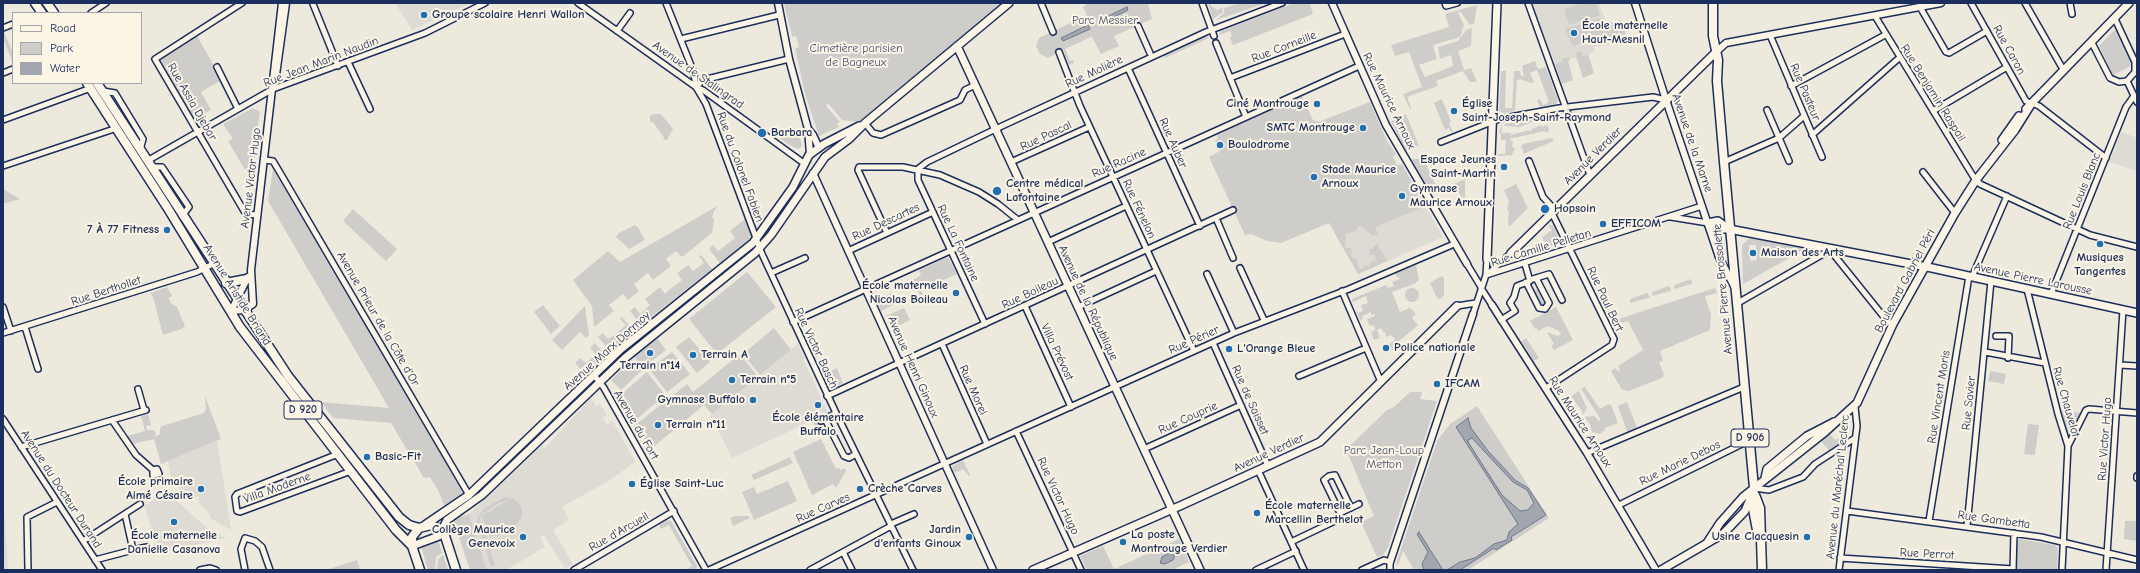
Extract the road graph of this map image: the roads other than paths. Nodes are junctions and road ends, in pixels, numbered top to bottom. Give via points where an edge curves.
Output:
1 (35, 3) edge
2 (47, 3) edge
3 (106, 3) edge
4 (242, 3) edge
5 (281, 3) edge
6 (286, 3) edge
7 (485, 3) edge
8 (578, 3) edge
9 (666, 3) edge
10 (775, 3) edge
11 (778, 3) edge
12 (1009, 3) edge
13 (1041, 3) edge
14 (1202, 3) edge
15 (1282, 3) edge
16 (1332, 3) edge
17 (1445, 3) edge
18 (1456, 3) edge
19 (1497, 3) edge
20 (1528, 3) edge
21 (1635, 3) edge
22 (1713, 3) edge
23 (1941, 3) edge
24 (1971, 3) edge
25 (2025, 3) edge
26 (2070, 3) edge
27 (2129, 3) edge
28 (313, 4) dead end
29 (1930, 4) edge
30 (1920, 7) junction
31 (41, 12) edge
32 (53, 12) edge
33 (92, 12) edge
34 (630, 13) dead end
35 (2072, 14) dead end
36 (779, 15) junction
37 (1874, 16) junction
38 (2115, 19) junction
39 (1138, 26) dead end
40 (1212, 29) junction
41 (618, 31) junction
42 (1053, 32) dead end
43 (1987, 32) junction
44 (1345, 34) junction
45 (1770, 35) junction
46 (1886, 35) junction
47 (1214, 36) dead end
48 (681, 39) junction
49 (1216, 42) dead end
50 (2092, 43) junction
51 (957, 46) junction
52 (1059, 52) dead end
53 (1716, 52) junction
54 (1150, 53) dead end
55 (1899, 58) junction
56 (789, 60) junction
57 (348, 62) junction
58 (338, 66) junction
59 (1359, 66) junction
60 (217, 67) dead end
61 (2007, 67) junction
62 (1128, 68) junction
63 (2064, 71) junction
64 (1230, 78) junction
65 (2127, 81) junction
66 (92, 85) edge
67 (975, 85) junction
68 (1791, 86) junction
69 (696, 87) junction
70 (273, 89) junction
71 (1075, 92) junction
72 (2134, 96) junction
73 (1666, 100) junction
74 (2137, 102) edge
75 (2032, 104) junction
76 (1566, 108) junction
77 (238, 109) junction
78 (370, 109) dead end
79 (1767, 110) dead end
80 (1933, 111) junction
81 (1804, 116) junction
82 (1246, 117) junction
83 (3, 120) edge
84 (1493, 120) junction
85 (865, 123) junction
86 (1090, 127) junction
87 (117, 128) junction
88 (808, 129) junction
89 (996, 129) junction
90 (198, 132) junction
91 (1812, 135) junction
92 (1779, 138) junction
93 (1440, 142) dead end
94 (819, 148) junction
95 (1166, 153) junction
96 (810, 154) junction
97 (825, 157) junction
98 (1822, 157) dead end
99 (2106, 158) junction
100 (264, 160) junction
101 (1529, 161) dead end
102 (1789, 161) dead end
103 (1011, 162) junction
104 (1724, 162) junction
105 (149, 164) junction
106 (805, 164) junction
107 (3, 166) edge
108 (918, 169) junction
109 (814, 172) junction
110 (1923, 172) dead end
111 (1590, 175) junction
112 (1113, 177) junction
113 (1976, 180) junction
114 (2007, 196) junction
115 (1126, 206) junction
116 (1702, 206) junction
117 (1234, 210) dead end
118 (1554, 211) junction
119 (933, 212) junction
120 (1034, 212) junction
121 (1955, 213) junction
122 (257, 215) junction
123 (1670, 216) junction
124 (1216, 218) junction
125 (1018, 220) junction
126 (1708, 223) junction
127 (1200, 226) junction
128 (1730, 229) junction
129 (2077, 230) junction
130 (887, 233) junction
131 (756, 239) junction
132 (1048, 242) junction
133 (1454, 244) junction
134 (2137, 247) edge
135 (760, 248) junction
136 (1570, 249) junction
137 (848, 250) junction
138 (1147, 250) junction
139 (1830, 250) junction
140 (952, 252) junction
141 (1511, 253) joint
142 (805, 258) dead end
143 (1233, 258) dead end
144 (1487, 259) joint
145 (213, 264) junction
146 (1467, 264) joint
147 (1525, 264) junction
148 (1924, 267) junction
149 (1240, 268) dead end
150 (205, 269) junction
151 (251, 270) junction
152 (1156, 271) junction
153 (771, 273) junction
154 (1207, 274) dead end
155 (1486, 276) junction
156 (1971, 277) junction
157 (247, 279) junction
158 (1531, 280) junction
159 (1991, 282) junction
160 (226, 283) junction
161 (1068, 286) junction
162 (1481, 288) junction
163 (1735, 288) junction
164 (2027, 289) junction
165 (866, 290) junction
166 (1342, 291) junction
167 (2051, 294) junction
168 (1562, 300) dead end
169 (238, 301) junction
170 (1476, 303) junction
171 (1736, 304) junction
172 (1492, 305) joint
173 (3, 306) edge
174 (1025, 306) junction
175 (1458, 306) joint
176 (1078, 307) junction
177 (244, 310) junction
178 (2124, 310) junction
179 (231, 312) junction
180 (2137, 313) edge
181 (1473, 314) joint
182 (1264, 320) junction
183 (1501, 320) junction
184 (793, 322) junction
185 (985, 324) junction
186 (1893, 324) junction
187 (25, 327) junction
188 (11, 331) junction
189 (3, 333) edge
190 (1234, 333) junction
191 (1996, 336) dead end
192 (1213, 343) junction
193 (942, 344) junction
194 (1366, 348) junction
195 (1194, 351) junction
196 (1984, 352) junction
197 (2008, 358) junction
198 (899, 363) junction
199 (2045, 363) junction
200 (2120, 365) junction
201 (2137, 366) edge
202 (38, 369) dead end
203 (594, 375) junction
204 (1299, 376) dead end
205 (600, 382) junction
206 (1381, 382) junction
207 (1115, 386) junction
208 (1546, 388) junction
209 (1744, 388) junction
210 (138, 389) dead end
211 (827, 396) junction
212 (1241, 405) junction
213 (1071, 407) junction
214 (1854, 407) junction
215 (2117, 410) junction
216 (836, 413) junction
217 (2137, 413) edge
218 (3, 419) edge
219 (112, 420) junction
220 (1016, 431) junction
221 (1855, 438) junction
222 (1750, 440) junction
223 (987, 444) junction
224 (2068, 446) junction
225 (22, 447) junction
226 (1144, 449) junction
227 (1587, 453) junction
228 (338, 454) junction
229 (856, 454) junction
230 (945, 463) junction
231 (1268, 466) junction
232 (153, 470) dead end
233 (1258, 470) junction
234 (351, 471) junction
235 (1754, 492) junction
236 (876, 494) junction
237 (471, 498) junction
238 (57, 502) junction
239 (140, 504) dead end
240 (1359, 504) dead end
241 (1619, 505) junction
242 (1350, 508) junction
243 (1172, 509) junction
244 (674, 511) junction
245 (1847, 511) junction
246 (1340, 513) junction
247 (125, 514) junction
248 (914, 514) dead end
249 (1929, 521) junction
250 (891, 525) junction
251 (1967, 526) junction
252 (422, 527) junction
253 (442, 531) junction
254 (2014, 533) junction
255 (2064, 541) junction
256 (83, 542) junction
257 (1291, 542) junction
258 (412, 546) junction
259 (147, 547) dead end
260 (133, 550) junction
261 (1296, 551) junction
262 (843, 552) junction
263 (1073, 552) junction
264 (2107, 553) junction
265 (1840, 558) junction
266 (95, 560) junction
267 (2137, 560) edge
268 (1390, 562) junction
269 (2013, 569) edge
270 (28, 570) edge
271 (102, 570) edge
272 (200, 570) edge
273 (216, 570) edge
274 (245, 570) edge
275 (270, 570) edge
276 (420, 570) edge
277 (456, 570) edge
278 (574, 570) edge
279 (708, 570) edge
280 (810, 570) edge
281 (852, 570) edge
282 (913, 570) edge
283 (993, 570) edge
284 (1033, 570) edge
285 (1081, 570) edge
286 (1200, 570) edge
287 (1256, 570) edge
288 (1304, 570) edge
289 (1362, 570) edge
290 (1390, 570) edge
291 (1656, 570) edge
292 (1661, 570) edge
293 (1762, 570) edge
294 (1839, 570) edge
295 (2062, 570) edge
296 (2106, 570) edge

1 - 31 main road
2 - 32 main road
3 - 33 street
4 - 90 street, Rue Assia Djebar via 155,59
5 - 70 street, Avenue Victor Hugo via 272,73
6 - 70 street, Avenue Victor Hugo via 278,73
7 - 57 street, Rue Jean Marin Naudin via 425,33
8 - 41 street, Avenue de Stalingrad
9 - 48 street, Rue du Colonel Fabien
10 - 36 street
11 - 36 street
12 - 51 main road
13 - 42 street
14 - 40 street
15 - 40 street, Rue Molière
16 - 44 street, Rue Maurice Arnoux
17 - 18 street via 1446,6
19 - 84 main road
20 - 76 street
21 - 73 street, Avenue de la Marne
22 - 53 main road, Avenue Pierre Brossolette / D 906 via 1712,36
23 - 29 street
24 - 43 street, Rue Caron
25 - 63 street
26 - 35 street
27 - 38 main road, Boulevard Gabriel Péri
28 - 58 street
29 - 30 street
30 - 37 street
30 - 43 street via 1946,52 1949,53
34 - 41 street
36 - 48 street
36 - 56 street
37 - 45 street
37 - 46 street, Rue Benjamin Raspail
38 - 50 main road, Boulevard Gabriel Péri
38 - 65 street via 2135,62 2134,72
39 - 54 street
40 - 47 street
40 - 62 street, Rue Molière
41 - 69 street, Avenue de Stalingrad
43 - 61 street, Rue Caron
44 - 59 street, Rue Maurice Arnoux
44 - 64 street, Rue Corneille
45 - 53 street via 1724,44
45 - 68 street, Rue Pasteur
46 - 55 street, Rue Benjamin Raspail
46 - 68 street
48 - 69 street, Rue du Colonel Fabien via 694,73
49 - 64 street
50 - 63 main road, Boulevard Gabriel Péri
50 - 65 street via 2110,78 2119,82
51 - 67 main road, Avenue de la République
51 - 85 main road
52 - 71 street, Rue Fénelon
53 - 73 main road, Avenue Verdier
53 - 104 main road, Avenue Pierre Brossolette / D 906 via 1713,63
55 - 80 street, Rue Benjamin Raspail
55 - 91 street
56 - 69 street via 703,80
56 - 88 street
57 - 58 street, Rue Jean Marin Naudin
57 - 78 street
58 - 70 street, Rue Jean Marin Naudin
59 - 82 street, Rue Racine
59 - 133 street, Rue Maurice Arnoux via 1389,132
60 - 77 street
61 - 75 street, Rue Caron via 2026,101
61 - 80 street
62 - 71 street, Rue Molière
62 - 95 street, Rue Auber
63 - 75 main road, Boulevard Gabriel Péri
64 - 82 street
65 - 72 street
66 - 83 street
66 - 87 main road, Avenue Aristide Briand / D 920
66 - 105 main road, Avenue Aristide Briand / D 920 via 103,91
67 - 85 street via 964,90 960,100 881,135 875,134
67 - 89 main road, Avenue de la République
68 - 81 street, Rue Pasteur
69 - 106 street, Avenue de Stalingrad
69 - 131 street, Rue du Colonel Fabien via 706,104
70 - 77 street, Rue Jean Marin Naudin
70 - 100 street, Avenue Victor Hugo
71 - 86 street, Rue Fénelon
71 - 89 street, Rue Molière
72 - 74 street
72 - 99 street, Rue Louis Blanc via 2126,107
73 - 76 street via 1654,97
73 - 111 main road, Avenue Verdier
73 - 116 street, Avenue de la Marne
75 - 99 street, Rue Caron
75 - 113 main road, Boulevard Gabriel Péri
76 - 84 street
76 - 111 street
77 - 90 street, Rue Jean Marin Naudin
79 - 92 street
80 - 113 street, Rue Benjamin Raspail
81 - 91 street, Rue Pasteur
81 - 92 street
82 - 95 street, Rue Racine
84 - 93 street
84 - 144 main road
85 - 94 main road
85 - 97 main road
86 - 103 street, Rue Pascal
86 - 112 street, Rue Fénelon
87 - 107 street
87 - 150 main road, Avenue Aristide Briand / D 920
88 - 94 street
88 - 96 street
89 - 103 main road, Avenue de la République
89 - 108 street, Rue Molière via 927,162
90 - 105 street, Rue Jean Marin Naudin
90 - 122 street, Rue Assia Djebar via 244,211
91 - 98 street, Rue Pasteur
92 - 102 street
92 - 104 street
94 - 96 main road
94 - 97 main road
95 - 112 street, Rue Racine
95 - 127 street, Rue Auber
96 - 106 main road, Avenue Marx Dormoy
97 - 109 main road, Avenue Marx Dormoy
99 - 129 street, Rue Louis Blanc
100 - 122 street, Avenue Victor Hugo
100 - 237 street, Avenue Prieur de la Côte d'Or via 273,161
101 - 118 street, Rue Paul Bert via 1543,197
103 - 120 main road, Avenue de la République
104 - 128 main road, Avenue Pierre Brossolette / D 906
105 - 145 main road, Avenue Aristide Briand / D 920
106 - 109 main road
106 - 131 main road, Avenue Marx Dormoy via 793,187
108 - 119 street, Rue La Fontaine via 918,180
108 - 125 street via 974,189
108 - 130 street via 861,166 858,170
109 - 135 main road, Avenue Marx Dormoy
109 - 137 street, Avenue Henri Ginoux
110 - 121 street
111 - 118 main road, Avenue Verdier
112 - 115 street, Rue Fénelon
112 - 120 street, Rue Racine
113 - 114 street
113 - 121 main road, Boulevard Gabriel Péri
114 - 129 street
114 - 156 street, Rue Vincent Moris
115 - 132 street
115 - 138 street, Rue Fénelon
116 - 123 street, Rue Camille Pelletan
116 - 126 street, Avenue de la Marne
117 - 124 street, Rue Boileau
118 - 136 street, Rue Paul Bert
118 - 141 main road, Avenue Verdier
119 - 130 street, Rue Descartes
119 - 140 street, Rue La Fontaine
120 - 125 street, Rue Racine
120 - 132 main road, Avenue de la République
121 - 148 main road, Boulevard Gabriel Péri
122 - 151 street, Avenue Victor Hugo
123 - 126 street, Rue Camille Pelletan
123 - 136 street, Rue Camille Pelletan
124 - 127 street, Rue Boileau
124 - 143 street
125 - 140 street, Rue Racine
126 - 128 main road, Avenue Pierre Larousse via 1719,229
126 - 163 street, Avenue de la Marne via 1724,268
127 - 138 street, Rue Boileau
128 - 139 main road, Avenue Pierre Larousse
128 - 163 main road, Avenue Pierre Brossolette / D 906
129 - 134 street
129 - 167 street, Rue Louis Blanc
130 - 137 street, Rue Descartes
131 - 135 street, Rue du Colonel Fabien
131 - 203 main road, Avenue Marx Dormoy via 621,349
132 - 161 main road, Avenue de la République
133 - 146 street, Rue Maurice Arnoux
133 - 166 street, Rue Périer
135 - 153 street, Rue Victor Basch
135 - 205 main road, Avenue Marx Dormoy via 635,349
136 - 147 street, Rue Camille Pelletan
136 - 208 street, Rue Paul Bert via 1614,338 1612,345
137 - 165 street, Avenue Henri Ginoux
138 - 152 street, Rue Fénelon
138 - 161 street, Rue Boileau
139 - 148 main road, Avenue Pierre Larousse
139 - 171 street
139 - 186 street via 1888,322
140 - 165 street, Rue Racine
140 - 185 street, Rue La Fontaine
141 - 155 street, Avenue Verdier
142 - 153 street
144 - 155 street
145 - 150 street, Rue Berthollet
145 - 160 main road, Avenue Aristide Briand / D 920
146 - 162 street, Rue Maurice Arnoux
147 - 155 street, Rue Camille Pelletan
147 - 158 street
148 - 156 main road, Avenue Pierre Larousse
148 - 186 main road, Boulevard Gabriel Péri
149 - 182 street
150 - 179 main road, Avenue Aristide Briand / D 920
150 - 187 street, Rue Berthollet
151 - 157 street, Avenue Victor Hugo
151 - 177 street, Avenue Victor Hugo via 253,304
152 - 176 street
152 - 195 street, Rue Fénelon
153 - 184 street, Rue Victor Basch
154 - 190 street
155 - 162 street
156 - 159 main road, Avenue Pierre Larousse
156 - 249 street, Rue Vincent Moris
157 - 160 main road
157 - 169 street, Avenue Victor Hugo
158 - 158 street via 1540,308 1545,309 1549,303
158 - 168 street via 1549,274
158 - 183 street via 1517,286 1510,304 1515,311
159 - 164 main road, Avenue Pierre Larousse
159 - 196 street, Rue Savier
160 - 169 main road, Avenue Aristide Briand / D 920
161 - 174 street, Rue Boileau
161 - 176 main road, Avenue de la République
162 - 170 street
162 - 172 street, Rue Maurice Arnoux
163 - 171 main road, Avenue Pierre Brossolette / D 906
164 - 167 main road, Avenue Pierre Larousse
164 - 199 street, Rue Chauvelot
165 - 184 street, Rue Racine
165 - 198 street, Avenue Henri Ginoux
166 - 182 street, Rue Périer
166 - 194 street
167 - 178 main road, Avenue Pierre Larousse
169 - 177 main road, Avenue Aristide Briand / D 920
169 - 179 street, Avenue Victor Hugo
170 - 175 street, Avenue Verdier
170 - 181 street
171 - 209 main road, Avenue Pierre Brossolette / D 906
172 - 183 street, Rue Maurice Arnoux
173 - 188 street
174 - 185 street, Rue Boileau
174 - 213 street, Villa Prévost
175 - 206 main road, Avenue Verdier
176 - 207 main road, Avenue de la République
177 - 179 street
177 - 252 main road, Avenue Aristide Briand / D 920 via 288,376 375,488 404,522
178 - 180 main road, Avenue Pierre Larousse
178 - 200 street, Rue Victor Hugo
179 - 228 main road, Avenue Aristide Briand / D 920 via 258,352
181 - 268 street
182 - 190 street, Rue Périer
183 - 208 street, Rue Maurice Arnoux
184 - 211 street, Rue Victor Basch
185 - 193 street, Rue Boileau
186 - 214 main road, Boulevard Gabriel Péri via 1867,385
187 - 188 street, Rue Berthollet
187 - 202 street
188 - 189 street, Rue Berthollet
190 - 192 street, Rue Périer
191 - 197 street via 2009,336
192 - 195 street, Rue Périer
192 - 212 street, Rue de Saisset
193 - 198 street, Rue Boileau
193 - 223 street, Rue Morel
194 - 204 street
194 - 206 street
195 - 207 street, Rue Périer
196 - 197 street
196 - 251 street, Rue Savier
197 - 199 street
198 - 211 street, Rue Boileau
198 - 230 street, Avenue Henri Ginoux
199 - 224 street, Rue Chauvelot
200 - 201 street
200 - 215 street, Rue Victor Hugo
203 - 205 street, Avenue du Fort
203 - 237 main road, Avenue Marx Dormoy
205 - 237 main road, Avenue Marx Dormoy via 482,495
205 - 244 street, Avenue du Fort
206 - 231 main road, Avenue Verdier via 1320,442
207 - 213 street, Rue Périer
207 - 226 main road, Avenue de la République
208 - 227 street, Rue Maurice Arnoux
209 - 222 main road, Avenue Pierre Brossolette / D 906
209 - 227 street
210 - 219 street via 145,410
211 - 216 street, Rue Victor Basch
212 - 226 street, Rue Couprie
212 - 231 street, Rue de Saisset
213 - 220 street, Rue Périer
214 - 221 street, Avenue du Maréchal Leclerc via 1857,415
214 - 235 main road, Boulevard Gabriel Péri via 1820,437 1765,478
215 - 217 street
215 - 224 street via 2086,410
215 - 264 street, Rue Victor Hugo
216 - 229 street, Rue Victor Basch
216 - 229 street via 823,420 844,456 849,458
218 - 225 street, Avenue du Docteur Durand
219 - 225 street
219 - 232 street via 132,451
220 - 223 street, Rue Périer
220 - 263 street, Rue Victor Hugo
221 - 235 street via 1815,464 1803,477 1769,490
221 - 245 street, Avenue du Maréchal Leclerc
222 - 235 main road, Avenue Pierre Brossolette / D 906
222 - 241 street, Rue Marie Debos
223 - 230 street, Rue Périer
224 - 255 street, Rue Chauvelot
225 - 238 street, Avenue du Docteur Durand
226 - 243 main road, Avenue de la République
227 - 241 street, Rue Maurice Arnoux
228 - 234 main road, Avenue Aristide Briand / D 920
228 - 234 street, Villa Moderne via 237,494 237,511
229 - 236 street, Rue Victor Basch
230 - 236 street, Rue Carves
230 - 283 street, Avenue Henri Ginoux
231 - 233 main road, Avenue Verdier
233 - 243 main road, Avenue Verdier
233 - 257 street
234 - 258 main road, Avenue Aristide Briand / D 920 via 402,537
235 - 292 main road via 1745,511 1723,534
235 - 293 main road, Avenue Pierre Brossolette / D 906 via 1760,508
236 - 250 street, Rue Victor Basch
236 - 279 street, Rue Carves
237 - 252 main road, Avenue Marx Dormoy
237 - 253 main road, Avenue Marx Dormoy via 447,520
238 - 256 street, Avenue du Docteur Durand
238 - 270 street via 27,517
239 - 247 street
240 - 242 street
241 - 291 street, Rue Maurice Arnoux
242 - 246 street
242 - 246 street via 1334,475 1329,476 1324,480
243 - 263 main road, Avenue Verdier
243 - 286 main road, Avenue de la République
244 - 278 street, Rue d'Arcueil
244 - 279 street, Avenue du Fort
245 - 249 street, Rue Gambetta
245 - 265 street, Avenue du Maréchal Leclerc
246 - 257 street via 1337,520
247 - 256 street
247 - 260 street
248 - 250 street
249 - 251 street, Rue Gambetta
250 - 262 street
250 - 282 street, Rue Victor Basch
251 - 254 street, Rue Gambetta
252 - 253 main road, Avenue Aristide Briand / D 920 via 435,526
252 - 258 main road via 412,537
253 - 258 main road via 437,538
253 - 277 main road
254 - 255 street, Rue Gambetta
254 - 269 street
255 - 264 street, Rue Gambetta
255 - 295 street, Rue Chauvelot
256 - 266 street, Avenue du Docteur Durand
257 - 261 street
258 - 276 main road, Avenue Aristide Briand / D 920
259 - 260 street
260 - 266 street
261 - 287 street
261 - 288 street
262 - 280 street
262 - 281 street
263 - 284 main road, Avenue Verdier
263 - 285 street, Rue Victor Hugo
264 - 267 street, Rue Gambetta
264 - 296 street, Rue Victor Hugo
265 - 269 street, Rue Perrot
265 - 294 street, Avenue du Maréchal Leclerc
266 - 271 street, Avenue du Docteur Durand
268 - 289 street via 1382,560
268 - 290 street
272 - 273 street
274 - 275 street via 241,549 245,538 262,547

